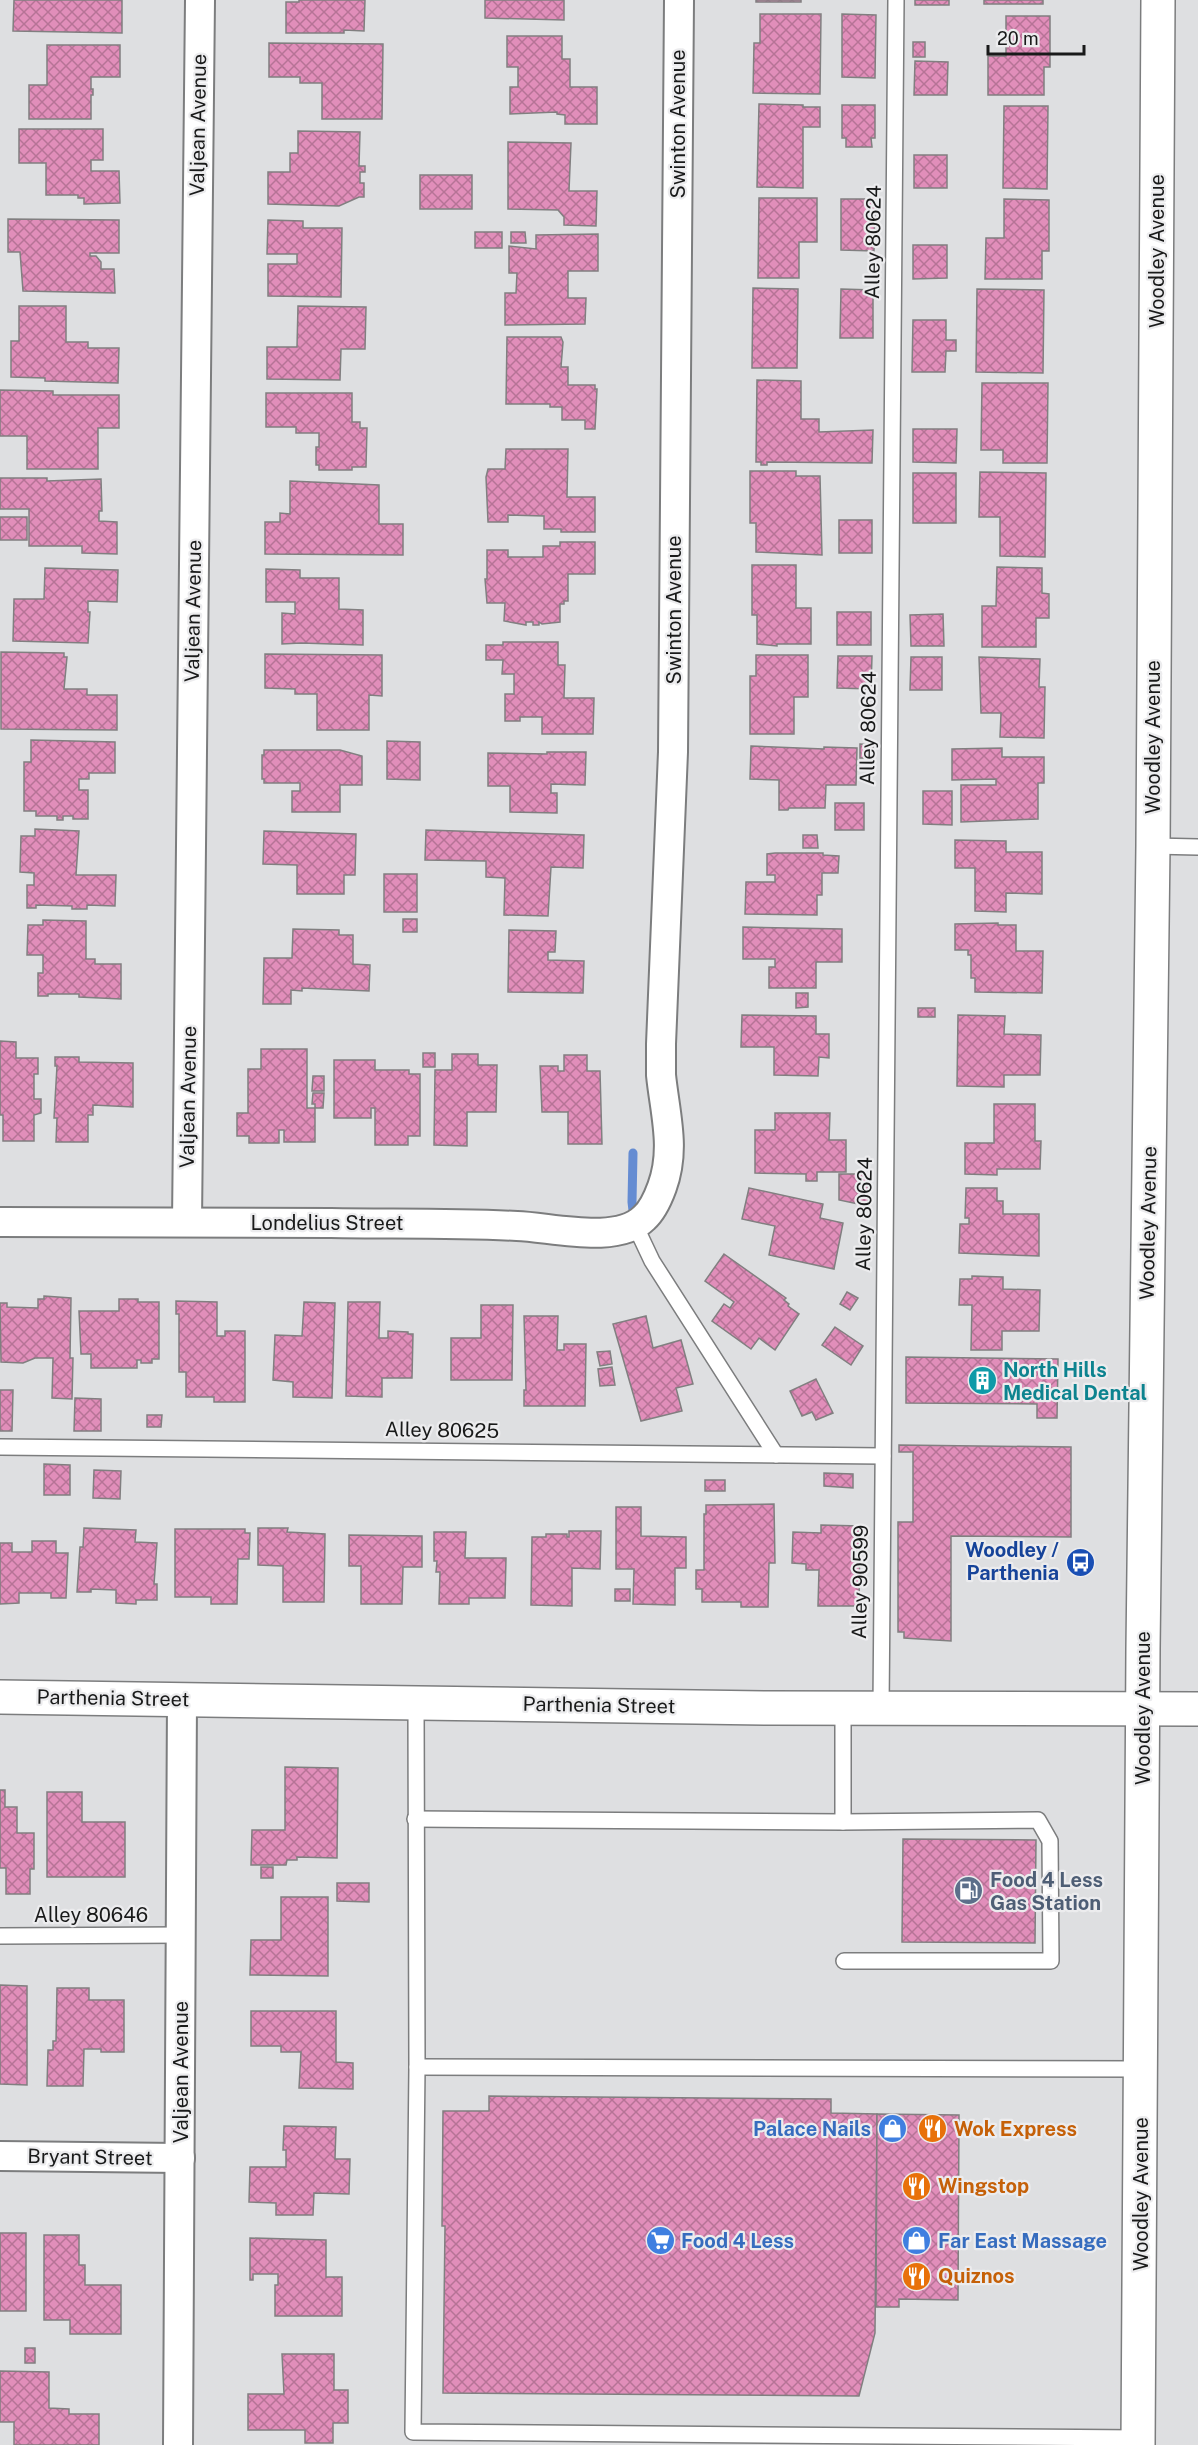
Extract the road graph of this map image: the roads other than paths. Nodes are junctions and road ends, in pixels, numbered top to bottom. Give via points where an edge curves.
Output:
1 (200, 0) edge
2 (679, 0) edge
3 (896, 0) edge
4 (1158, 0) edge
5 (1153, 846) junction
6 (1198, 847) edge
7 (642, 1220) junction
8 (0, 1222) edge
9 (187, 1222) junction
10 (0, 1447) edge
11 (776, 1455) junction
12 (883, 1456) junction
13 (0, 1697) edge
14 (182, 1699) junction
15 (416, 1703) junction
16 (843, 1708) junction
17 (881, 1708) junction
18 (1143, 1708) junction
19 (1198, 1709) edge
20 (415, 1819) junction
21 (843, 1822) junction
22 (182, 1935) junction
23 (0, 1936) edge
24 (844, 1961) dead end
25 (417, 2067) junction
26 (1142, 2069) junction
27 (0, 2156) edge
28 (180, 2157) junction
29 (1138, 2441) edge
30 (178, 2445) edge

1 - 9 street, Valjean Avenue
2 - 7 street, Swinton Avenue via 673,752 661,1044 670,1147 668,1171 659,1195
3 - 12 lane, Alley 80624
4 - 5 main road, Woodley Avenue
5 - 6 lane
5 - 18 main road, Woodley Avenue
7 - 9 street, Londelius Street via 618,1231 595,1232 489,1224
7 - 11 lane via 652,1261
8 - 9 street, Londelius Street
10 - 11 lane, Alley 80625
11 - 12 lane, Alley 80625
12 - 17 lane, Alley 90599
13 - 14 main road, Parthenia Street
14 - 15 main road, Parthenia Street
14 - 22 street, Valjean Avenue
15 - 16 main road, Parthenia Street
15 - 20 lane
16 - 17 main road, Parthenia Street
16 - 21 lane
17 - 18 main road, Parthenia Street
18 - 19 main road, Parthenia Street
18 - 26 main road, Woodley Avenue
20 - 21 lane
20 - 25 lane
21 - 24 lane via 1038,1820 1050,1841 1051,1961
22 - 23 lane, Alley 80646
22 - 28 street, Valjean Avenue
25 - 26 lane
25 - 29 lane via 413,2432
26 - 29 main road, Woodley Avenue
27 - 28 street, Bryant Street
28 - 30 street, Valjean Avenue

